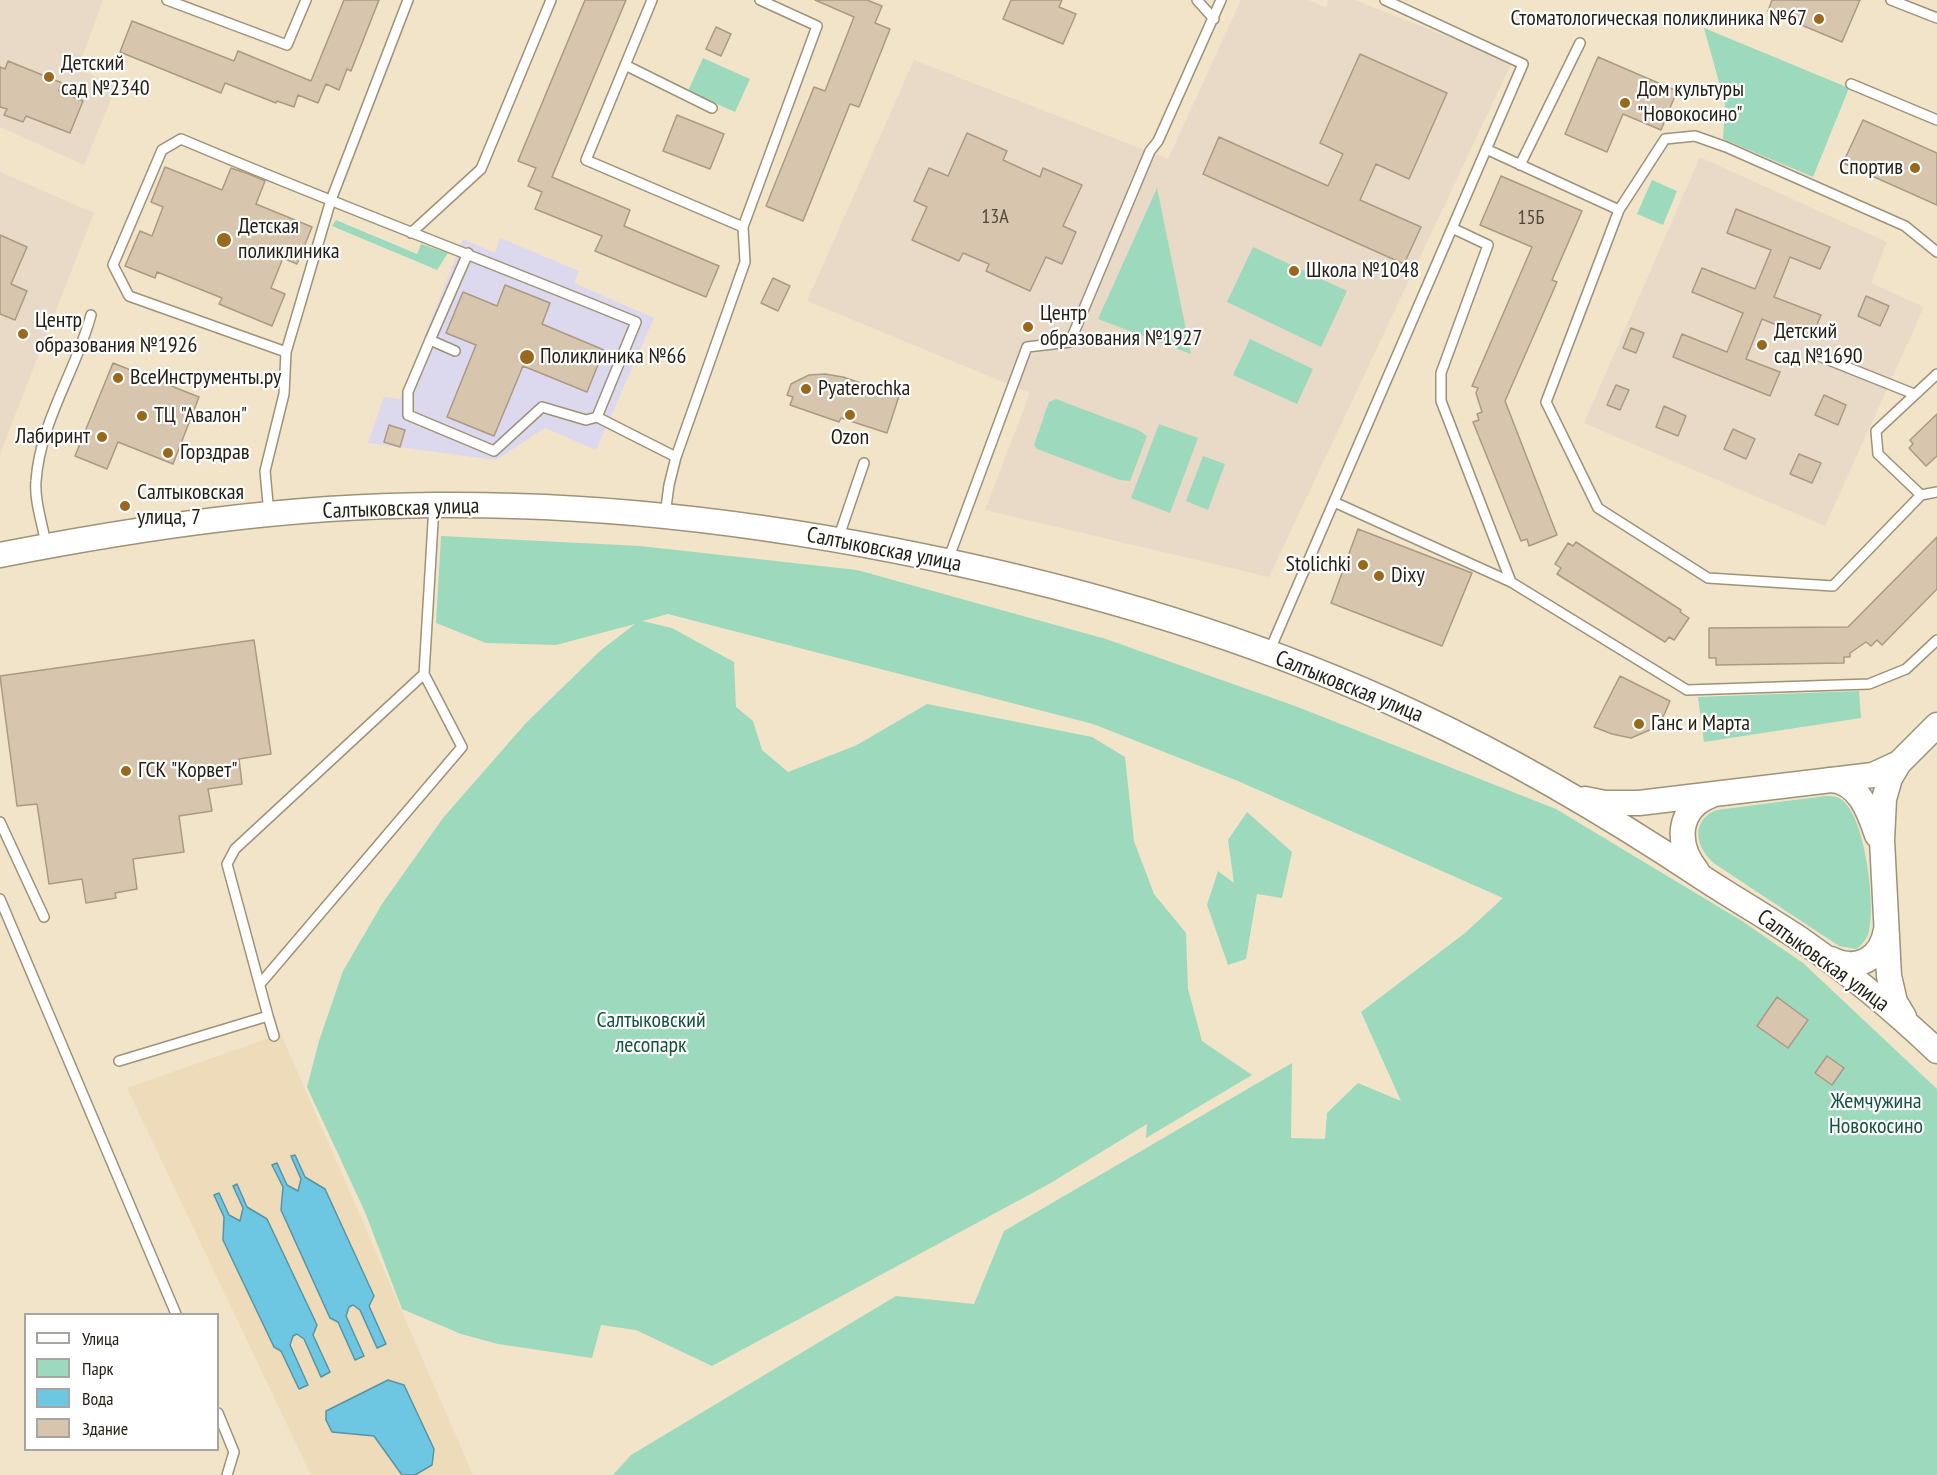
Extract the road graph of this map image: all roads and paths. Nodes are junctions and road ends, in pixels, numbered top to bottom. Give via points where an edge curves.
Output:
1 (167, 0) edge
2 (306, 0) edge
3 (408, 0) edge
4 (551, 0) edge
5 (652, 0) edge
6 (760, 0) edge
7 (1197, 0) edge
8 (1221, 0) edge
9 (1384, 0) edge
10 (1891, 0) edge
11 (1937, 18) edge
12 (1214, 19) junction
13 (1580, 44) dead end
14 (625, 65) junction
15 (1851, 84) dead end
16 (712, 108) dead end
17 (1937, 120) edge
18 (1486, 149) junction
19 (1520, 165) junction
20 (331, 200) junction
21 (1619, 210) junction
22 (743, 227) junction
23 (1452, 228) junction
24 (411, 233) junction
25 (1937, 252) edge
26 (468, 253) junction
27 (91, 315) dead end
28 (430, 340) junction
29 (286, 351) junction
30 (455, 351) dead end
31 (1819, 356) dead end
32 (1937, 374) edge
33 (1914, 394) junction
34 (597, 417) junction
35 (676, 457) junction
36 (864, 463) dead end
37 (1937, 492) edge
38 (1921, 495) junction
39 (1334, 502) junction
40 (434, 505) junction
41 (268, 515) junction
42 (666, 515) junction
43 (838, 539) junction
44 (46, 546) junction
45 (0, 555) edge
46 (947, 561) junction
47 (1510, 582) junction
48 (1937, 640) edge
49 (1268, 653) junction
50 (424, 674) junction
51 (1937, 726) edge
52 (1899, 763) junction
53 (1823, 780) junction
54 (1738, 790) junction
55 (1563, 791) junction
56 (0, 822) edge
57 (1884, 872) junction
58 (1704, 879) junction
59 (0, 898) edge
60 (44, 917) dead end
61 (1887, 924) junction
62 (1802, 941) junction
63 (260, 984) junction
64 (268, 1016) junction
65 (274, 1036) dead end
66 (1930, 1045) edge
67 (119, 1061) dead end
68 (176, 1313) edge
69 (219, 1415) edge
70 (227, 1475) edge

1 - 2 lane via 287,45
3 - 20 lane
4 - 24 lane via 481,169
5 - 14 lane
6 - 22 lane via 817,26
7 - 12 lane
8 - 12 lane
9 - 18 lane via 1523,64
10 - 11 lane
12 - 46 lane via 1150,151 1070,342 1027,347
13 - 19 lane
14 - 16 lane
14 - 22 lane via 586,160
15 - 17 lane
18 - 19 lane
18 - 23 lane
19 - 21 lane
20 - 24 lane
20 - 29 lane
20 - 29 lane via 181,139 162,150 112,264 129,296
21 - 25 lane via 1665,139 1695,136 1905,226
21 - 38 lane via 1546,402 1598,507 1708,578 1833,586
22 - 35 lane via 745,262
23 - 39 lane
23 - 47 lane via 1488,245 1441,373 1441,401
24 - 26 lane
26 - 28 lane
26 - 34 lane via 636,322
27 - 44 lane via 45,434 36,482
28 - 30 lane
28 - 34 lane via 408,392 408,416 494,451 542,406 586,420
29 - 41 lane via 284,394 265,471
31 - 33 lane
32 - 33 lane
33 - 38 lane via 1876,431 1878,454
34 - 35 lane
35 - 42 lane
36 - 43 lane
37 - 38 lane
39 - 47 lane
39 - 49 lane
40 - 41 street, Салтыковская улица
40 - 42 street, Салтыковская улица
40 - 50 lane
41 - 44 street, Салтыковская улица via 167,525
42 - 43 street, Салтыковская улица
43 - 46 street, Салтыковская улица
44 - 45 street, Салтыковская улица
46 - 49 street, Салтыковская улица via 1106,598
47 - 48 lane via 1687,690 1869,684 1906,669
49 - 55 street, Салтыковская улица via 1407,709
50 - 63 lane via 462,747
50 - 63 lane via 235,849 227,864
51 - 52 street
52 - 53 street via 1874,775
52 - 57 street via 1886,787 1882,811
53 - 54 street
53 - 57 street via 1841,781 1860,796 1877,833
54 - 55 street via 1621,804 1590,801
54 - 58 street, Салтыковская улица via 1698,802 1683,824 1685,851
55 - 58 street, Салтыковская улица
56 - 60 lane
57 - 61 street
58 - 62 street, Салтыковская улица
59 - 68 lane
61 - 62 street via 1875,954 1860,965 1841,964
61 - 66 street via 1891,990 1899,1011
62 - 66 street, Салтыковская улица
63 - 64 lane
64 - 65 lane
64 - 67 lane
69 - 70 lane via 234,1452

